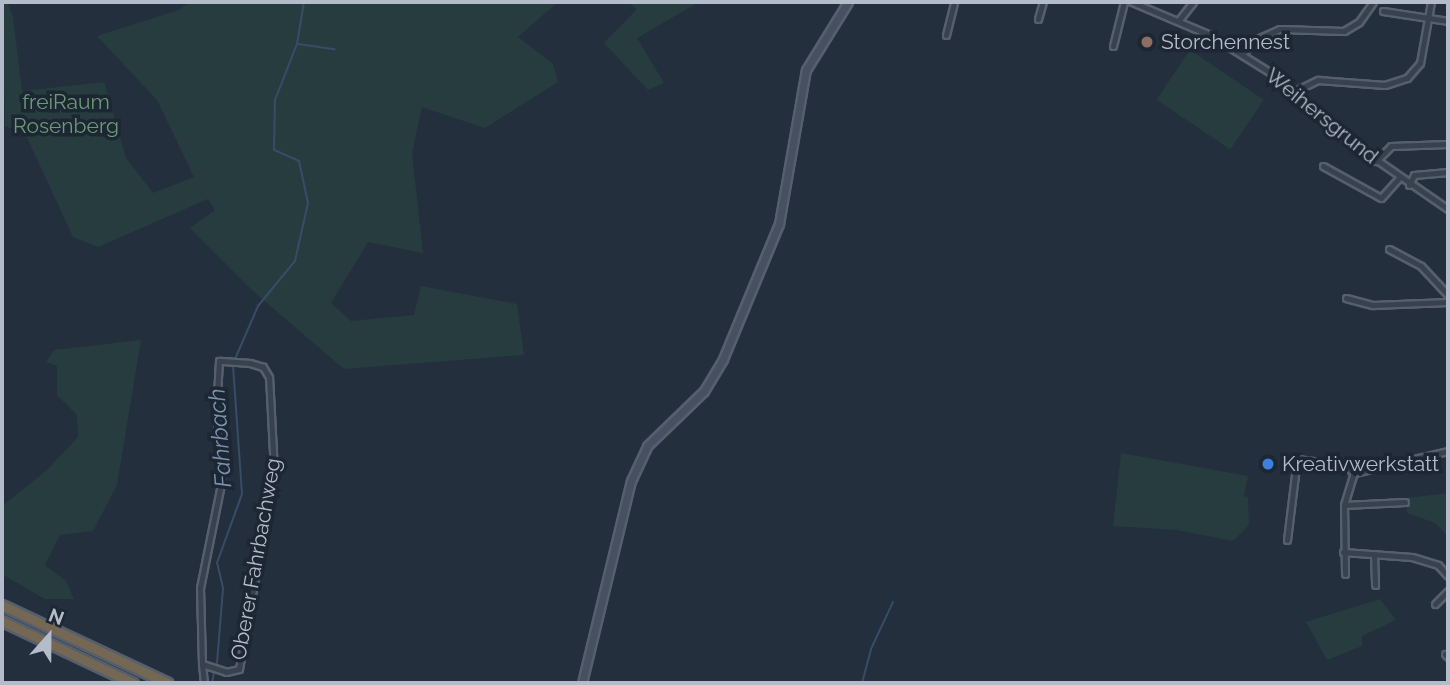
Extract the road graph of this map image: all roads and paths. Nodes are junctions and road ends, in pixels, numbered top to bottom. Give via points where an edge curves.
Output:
1 (848, 2) edge
2 (954, 2) edge
3 (1044, 2) edge
4 (1124, 2) edge
5 (1132, 2) edge
6 (1193, 2) edge
7 (1373, 2) edge
8 (1431, 2) edge
9 (1383, 11) dead end
10 (1038, 19) dead end
11 (1428, 19) junction
12 (1179, 20) junction
13 (1448, 21) edge
14 (946, 35) dead end
15 (1114, 46) dead end
16 (1242, 54) junction
17 (1293, 92) junction
18 (1448, 144) edge
19 (1376, 161) junction
20 (1323, 166) dead end
21 (1448, 172) edge
22 (1399, 178) junction
23 (1409, 186) junction
24 (1448, 209) edge
25 (1389, 248) dead end
26 (1448, 295) edge
27 (1346, 298) dead end
28 (1448, 302) edge
29 (1448, 451) edge
30 (1354, 473) junction
31 (1405, 502) dead end
32 (1344, 505) junction
33 (1287, 540) dead end
34 (1343, 552) junction
35 (1374, 554) junction
36 (1345, 575) dead end
37 (1448, 576) edge
38 (1375, 585) dead end
39 (1448, 591) edge
40 (1435, 604) dead end
41 (4, 606) edge
42 (2, 622) edge
43 (202, 664) junction
44 (165, 681) edge
45 (133, 683) edge
46 (204, 683) edge
47 (582, 683) edge

1 - 47 main road via 806,70 779,224 723,359 704,391 652,439 631,481
2 - 14 street
3 - 10 street
4 - 15 street
5 - 12 street, Weihersgrund
6 - 12 street
7 - 16 street via 1359,22 1343,31 1280,29 1255,40
8 - 11 street
9 - 11 street
11 - 13 street
11 - 17 street via 1420,64 1407,78 1385,85 1318,80
12 - 16 street, Weihersgrund
16 - 17 street, Weihersgrund
17 - 19 street, Weihersgrund
18 - 19 street via 1391,146
19 - 22 street, Weihersgrund
20 - 22 street, Weihersgrund via 1381,198
21 - 23 street via 1414,174
22 - 23 street, Weihersgrund
23 - 24 street, Weihersgrund
25 - 26 street via 1421,266
27 - 28 street via 1373,305
29 - 30 street
30 - 32 street
30 - 33 street via 1345,465 1297,459
31 - 32 street
32 - 34 street
34 - 35 street
34 - 36 street
35 - 37 street via 1412,557 1437,565
35 - 38 street
39 - 40 street
41 - 44 highway
42 - 45 highway
43 - 43 street, Oberer Fahrbachweg via 200,588 222,479 216,412 219,361 266,370 274,471 239,669 226,672
43 - 46 street

